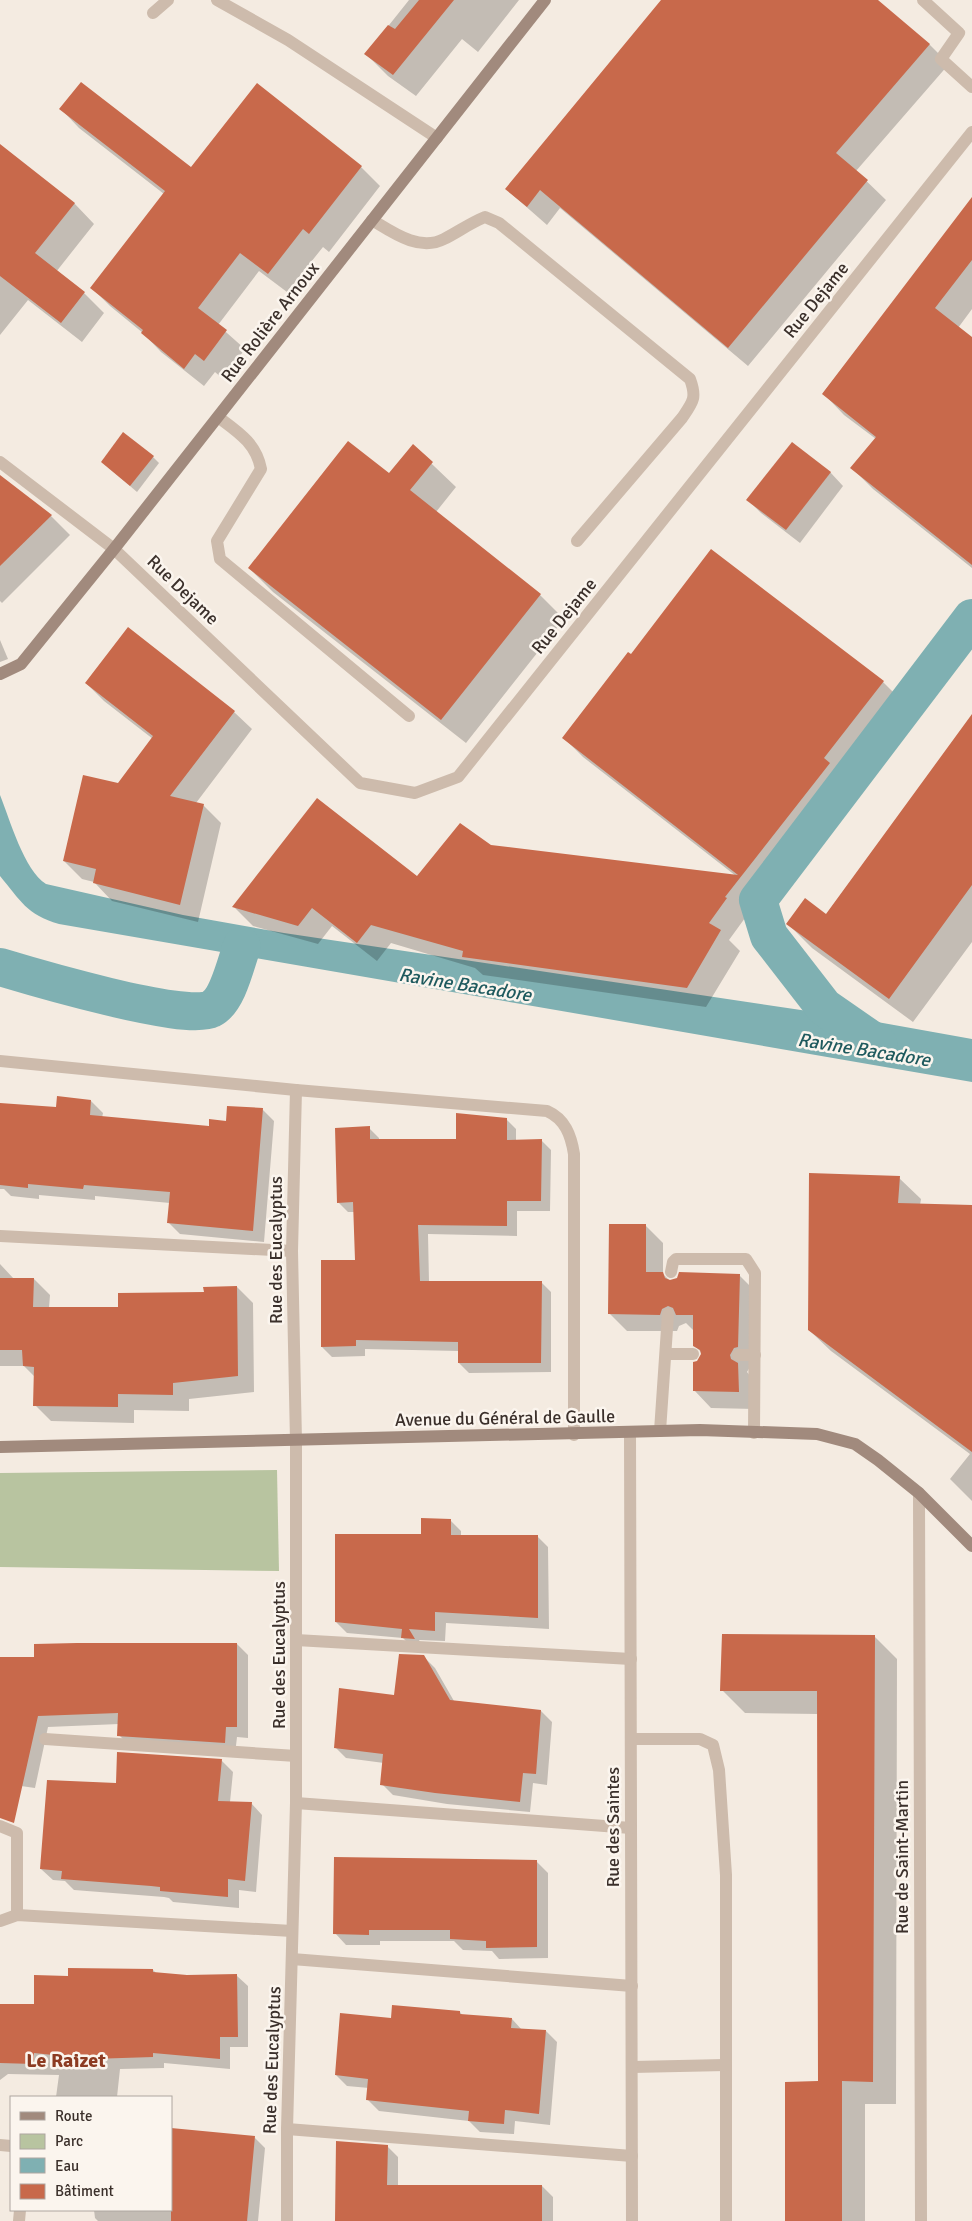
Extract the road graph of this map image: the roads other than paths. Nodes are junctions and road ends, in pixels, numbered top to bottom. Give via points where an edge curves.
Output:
1 (168, 0) edge
2 (217, 0) edge
3 (545, 0) edge
4 (923, 0) edge
5 (153, 13) dead end
6 (972, 87) edge
7 (972, 132) edge
8 (437, 138) junction
9 (372, 220) junction
10 (218, 417) junction
11 (0, 462) edge
12 (577, 541) dead end
13 (114, 549) junction
14 (0, 674) edge
15 (408, 716) dead end
16 (0, 1061) edge
17 (296, 1090) junction
18 (0, 1236) edge
19 (292, 1251) junction
20 (671, 1272) dead end
21 (668, 1314) dead end
22 (666, 1354) junction
23 (693, 1354) dead end
24 (755, 1354) junction
25 (738, 1355) dead end
26 (660, 1431) junction
27 (630, 1433) junction
28 (754, 1433) junction
29 (574, 1435) junction
30 (296, 1441) junction
31 (0, 1447) edge
32 (919, 1493) junction
33 (972, 1546) edge
34 (296, 1640) junction
35 (631, 1659) junction
36 (45, 1739) dead end
37 (631, 1739) junction
38 (296, 1756) junction
39 (296, 1803) junction
40 (0, 1826) edge
41 (631, 1828) junction
42 (17, 1916) junction
43 (0, 1921) edge
44 (292, 1930) junction
45 (292, 1959) junction
46 (632, 1986) junction
47 (726, 2065) junction
48 (632, 2066) junction
49 (287, 2129) junction
50 (632, 2156) junction
51 (287, 2221) edge
52 (632, 2221) edge
53 (726, 2221) edge
54 (921, 2221) edge

1 - 5 street
2 - 8 street via 288,40
3 - 8 main road, Rue Rolière Arnoux
4 - 6 street via 959,33 940,58
7 - 13 street, Rue Dejame via 458,777 415,793 360,783
8 - 9 main road, Rue Rolière Arnoux
9 - 10 main road, Rue Rolière Arnoux
9 - 12 street via 402,238 428,243 442,240 485,217 499,223 690,379 696,393 692,404
10 - 13 main road, Rue Rolière Arnoux
10 - 15 street via 249,441 259,455 261,469 217,540 220,559
11 - 13 street, Rue Dejame
13 - 14 main road, Rue Rolière Arnoux via 21,664
16 - 17 street
17 - 19 street, Rue des Eucalyptus
17 - 29 street via 547,1112 557,1116 572,1138 574,1154
18 - 19 street
19 - 30 street, Rue des Eucalyptus
20 - 24 street via 676,1259 746,1259 755,1274
21 - 22 street
22 - 23 street
22 - 26 street
24 - 25 street
24 - 28 street
26 - 27 main road, Avenue du Général de Gaulle
26 - 28 main road, Avenue du Général de Gaulle
27 - 29 main road, Avenue du Général de Gaulle
27 - 35 street, Rue des Saintes
28 - 32 main road, Avenue du Général de Gaulle via 817,1434 855,1444
29 - 30 main road, Avenue du Général de Gaulle
30 - 31 main road, Avenue du Général de Gaulle
30 - 34 street, Rue des Eucalyptus
32 - 33 main road, Avenue du Général de Gaulle
32 - 54 street, Rue de Saint-Martin
34 - 35 street
34 - 38 street, Rue des Eucalyptus
35 - 37 street, Rue des Saintes
36 - 38 street
37 - 41 street, Rue des Saintes
37 - 47 street via 700,1738 713,1746 719,1770 726,1875
38 - 39 street, Rue des Eucalyptus
39 - 41 street
39 - 44 street, Rue des Eucalyptus
40 - 42 street via 17,1833
41 - 46 street, Rue des Saintes
42 - 43 street
42 - 44 street
44 - 45 street, Rue des Eucalyptus
45 - 46 street
45 - 49 street, Rue des Eucalyptus
46 - 48 street, Rue des Saintes
47 - 48 street
47 - 53 street
48 - 50 street, Rue des Saintes
49 - 50 street
49 - 51 street, Rue des Eucalyptus
50 - 52 street, Rue des Saintes

